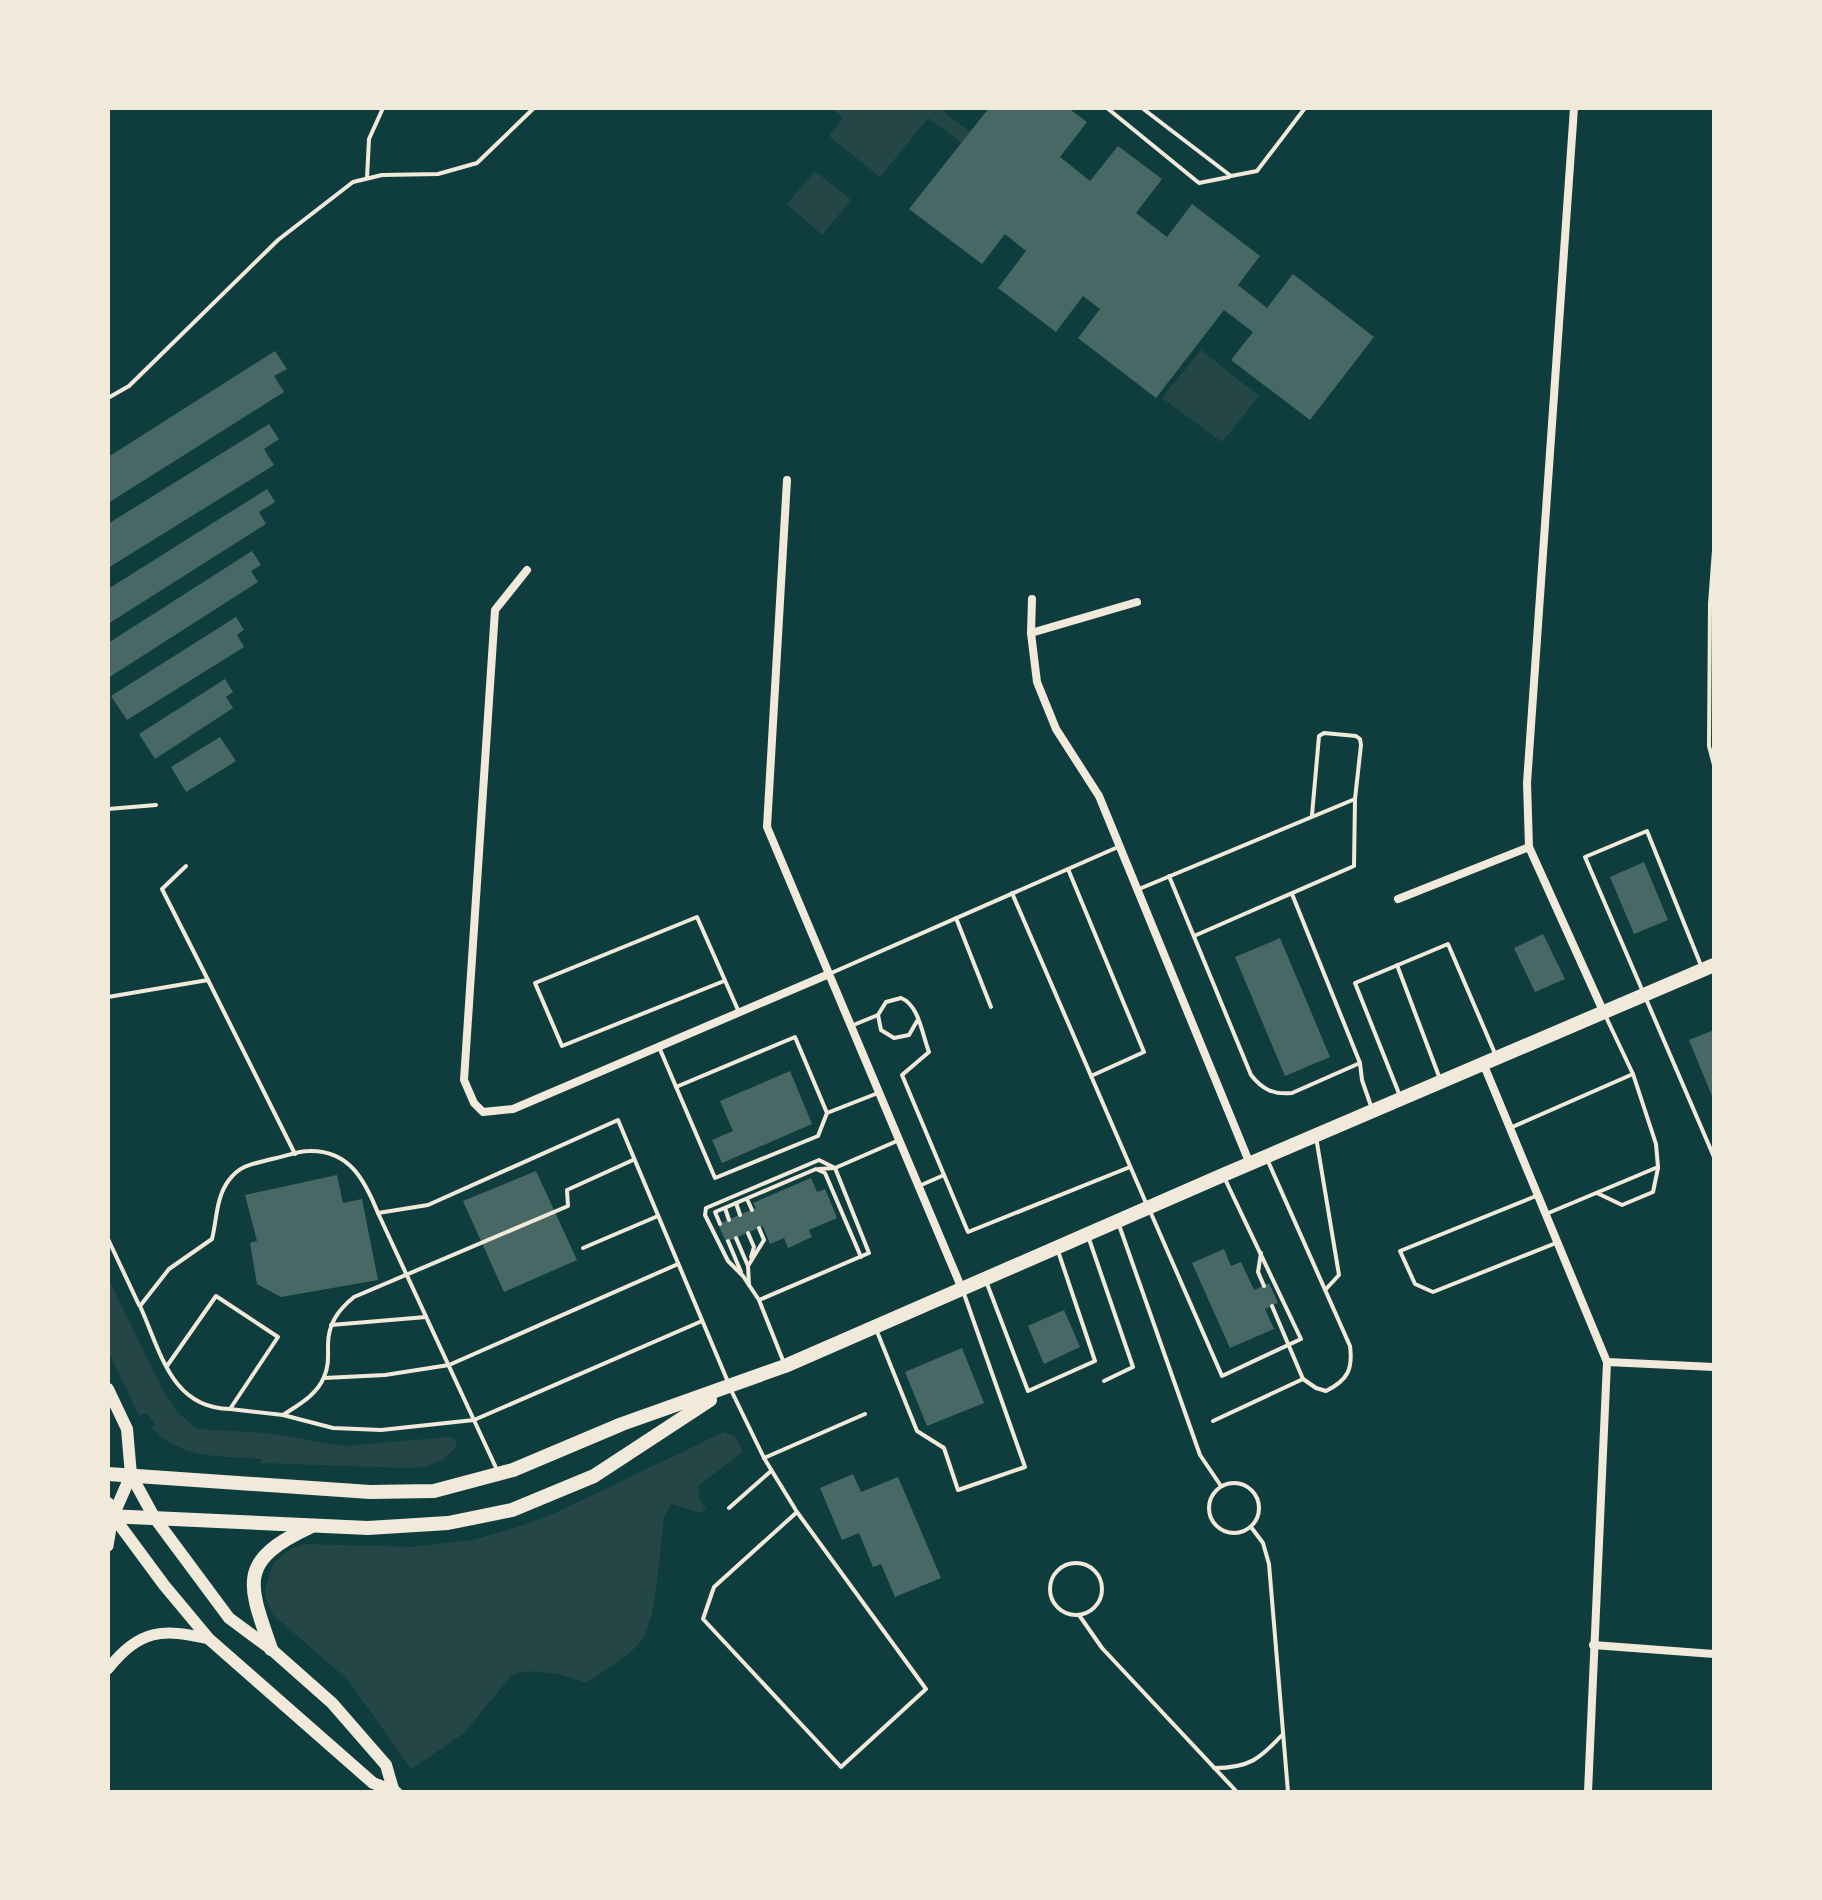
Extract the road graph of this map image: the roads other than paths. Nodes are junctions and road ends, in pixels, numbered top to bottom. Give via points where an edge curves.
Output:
1 (383, 108) edge
2 (534, 108) edge
3 (1107, 108) edge
4 (1142, 108) edge
5 (1305, 108) edge
6 (1574, 108) edge
7 (1231, 176) junction
8 (367, 178) junction
9 (108, 398) edge
10 (787, 480) dead end
11 (1714, 550) edge
12 (527, 570) dead end
13 (1032, 599) dead end
14 (1137, 602) dead end
15 (1031, 633) junction
16 (1712, 746) edge
17 (1714, 765) edge
18 (1355, 799) junction
19 (156, 805) dead end
20 (108, 809) edge
21 (1312, 815) junction
22 (1120, 846) junction
23 (1529, 847) junction
24 (186, 866) dead end
25 (1068, 869) junction
26 (1169, 876) junction
27 (1138, 890) junction
28 (1012, 893) junction
29 (1292, 894) junction
30 (1398, 899) dead end
31 (956, 918) junction
32 (1194, 936) junction
33 (1397, 965) junction
34 (1708, 968) edge
35 (829, 974) junction
36 (208, 980) junction
37 (724, 981) junction
38 (1643, 995) junction
39 (108, 997) edge
40 (991, 1007) dead end
41 (739, 1012) junction
42 (1604, 1013) junction
43 (878, 1015) junction
44 (917, 1021) junction
45 (851, 1026) junction
46 (659, 1047) junction
47 (1490, 1060) junction
48 (1360, 1063) junction
49 (1633, 1074) junction
50 (1091, 1076) junction
51 (1441, 1082) junction
52 (676, 1087) junction
53 (879, 1093) junction
54 (1400, 1099) junction
55 (1373, 1111) junction
56 (827, 1113) junction
57 (1510, 1128) junction
58 (1316, 1135) junction
59 (899, 1140) junction
60 (295, 1154) junction
61 (1713, 1154) edge
62 (1266, 1157) junction
63 (634, 1160) junction
64 (1250, 1164) junction
65 (1130, 1167) junction
66 (1658, 1167) junction
67 (835, 1168) junction
68 (816, 1169) junction
69 (944, 1175) junction
70 (1223, 1175) junction
71 (919, 1186) junction
72 (1597, 1193) junction
73 (1538, 1195) junction
74 (747, 1199) junction
75 (736, 1203) junction
76 (725, 1208) junction
77 (1148, 1208) junction
78 (752, 1210) dead end
79 (378, 1213) junction
80 (1546, 1214) junction
81 (740, 1215) dead end
82 (658, 1216) junction
83 (729, 1220) dead end
84 (1117, 1221) junction
85 (720, 1224) dead end
86 (759, 1228) dead end
87 (748, 1233) dead end
88 (1087, 1233) junction
89 (736, 1238) dead end
90 (108, 1239) edge
91 (728, 1241) dead end
92 (1556, 1243) junction
93 (1056, 1247) junction
94 (583, 1248) dead end
95 (1261, 1253) junction
96 (861, 1257) junction
97 (678, 1264) junction
98 (748, 1266) junction
99 (407, 1276) junction
100 (743, 1276) junction
101 (985, 1279) junction
102 (750, 1286) junction
103 (1264, 1286) dead end
104 (962, 1289) junction
105 (1325, 1290) junction
106 (759, 1300) junction
107 (140, 1306) junction
108 (1272, 1306) dead end
109 (426, 1317) junction
110 (702, 1321) junction
111 (331, 1325) junction
112 (875, 1326) junction
113 (1287, 1345) junction
114 (1607, 1362) junction
115 (449, 1365) junction
116 (167, 1366) junction
117 (785, 1366) junction
118 (1714, 1367) edge
119 (324, 1378) junction
120 (1303, 1379) junction
121 (1104, 1381) dead end
122 (730, 1387) junction
123 (108, 1389) edge
124 (230, 1409) junction
125 (865, 1414) dead end
126 (283, 1415) junction
127 (474, 1420) junction
128 (1213, 1421) dead end
129 (764, 1458) junction
130 (771, 1471) junction
131 (108, 1474) edge
132 (131, 1475) junction
133 (500, 1475) junction
134 (1221, 1486) junction
135 (729, 1508) dead end
136 (110, 1512) edge
137 (797, 1512) junction
138 (154, 1517) junction
139 (314, 1526) junction
140 (1251, 1527) junction
141 (108, 1546) edge
142 (1079, 1615) junction
143 (209, 1639) junction
144 (1593, 1645) junction
145 (271, 1649) junction
146 (1714, 1654) edge
147 (108, 1669) edge
148 (1283, 1734) junction
149 (1214, 1768) junction
150 (393, 1791) edge
151 (1237, 1792) edge
152 (1288, 1792) edge
153 (1588, 1792) edge

1 - 8 lane via 369,139
2 - 8 lane via 477,163 438,174
3 - 7 lane via 1199,183
4 - 7 lane
5 - 7 lane via 1257,171
6 - 23 street via 1527,783
8 - 9 lane via 353,182 278,240 129,386
10 - 35 street via 767,827
11 - 16 lane
12 - 46 street via 495,610 464,1080 483,1112 513,1109
13 - 15 street
14 - 15 street
15 - 22 street via 1037,682 1056,729 1099,796
16 - 17 lane
18 - 21 lane
18 - 21 lane via 1360,739 1324,733 1317,743
18 - 29 lane via 1354,866
19 - 20 lane
21 - 26 lane
22 - 25 lane
22 - 27 street
23 - 30 street
23 - 42 street
24 - 36 lane via 162,889
25 - 28 lane
25 - 50 lane via 1144,1052
26 - 27 lane
26 - 32 lane
27 - 64 street
28 - 31 lane
28 - 50 lane
29 - 32 lane
29 - 48 lane
31 - 35 lane
31 - 40 lane
32 - 48 lane via 1258,1084 1280,1094 1292,1093
33 - 47 lane via 1448,944
33 - 51 lane
33 - 54 lane via 1355,983
34 - 38 main road
34 - 38 lane via 1647,831 1585,857
35 - 41 street
35 - 45 street
36 - 39 lane
36 - 60 lane
37 - 37 lane via 697,917 535,983 562,1046
37 - 41 lane
38 - 42 main road
38 - 61 lane
41 - 46 street
42 - 47 main road
42 - 49 lane
43 - 44 lane via 886,1002 901,998 914,1006
43 - 44 lane via 881,1030 894,1038 909,1035
43 - 45 lane
44 - 69 lane via 929,1052 902,1075
45 - 53 street
46 - 52 lane
47 - 51 main road
47 - 57 street
48 - 55 lane
49 - 57 lane
49 - 66 lane via 1656,1144
50 - 65 lane
51 - 54 main road
52 - 56 lane via 795,1037
52 - 56 lane via 715,1178 818,1136
53 - 56 lane
53 - 59 street
54 - 55 main road
55 - 58 main road
57 - 73 street
58 - 62 main road
58 - 105 lane via 1339,1275
59 - 67 lane
59 - 71 street
60 - 79 lane via 329,1154 347,1163 362,1176
60 - 107 lane via 240,1167 218,1203 212,1239 169,1269
62 - 64 main road
62 - 105 lane
63 - 79 lane via 618,1120 428,1205
63 - 82 lane
63 - 99 lane via 567,1190 568,1206
64 - 70 main road
65 - 69 lane via 968,1232
65 - 77 lane
66 - 72 lane
66 - 72 lane via 1653,1192 1622,1205
67 - 68 lane
67 - 96 lane via 869,1253
67 - 100 lane via 819,1160 706,1208 728,1261
68 - 74 lane
68 - 96 lane via 825,1173
69 - 71 lane
70 - 77 main road
70 - 95 lane
71 - 104 street
72 - 80 lane
73 - 80 street
73 - 92 lane via 1400,1251 1415,1284 1433,1292
74 - 75 lane
74 - 78 lane
75 - 76 lane
75 - 81 lane
76 - 83 lane
76 - 85 lane via 715,1212
77 - 84 main road
77 - 113 lane via 1222,1376
79 - 99 lane
80 - 92 street
82 - 94 lane
82 - 97 lane
84 - 88 main road
84 - 134 lane via 1200,1455
86 - 98 lane via 764,1240
87 - 98 lane via 754,1247
88 - 93 main road
88 - 121 lane via 1133,1367
89 - 98 lane
90 - 107 lane
91 - 100 lane
92 - 114 street
93 - 101 main road
93 - 101 lane via 1095,1361 1028,1391
95 - 103 lane via 1258,1272
95 - 113 lane via 1301,1339
96 - 106 lane
97 - 110 lane
97 - 115 lane
98 - 102 lane
99 - 109 lane
99 - 111 lane via 354,1297
100 - 102 lane
101 - 104 main road
102 - 106 lane
104 - 112 main road
104 - 112 lane via 1025,1467 958,1490 944,1448 917,1431
105 - 120 lane via 1350,1346 1352,1365 1345,1379 1326,1391
106 - 117 lane
107 - 116 lane
108 - 113 lane
109 - 111 lane
109 - 115 lane
110 - 122 lane
110 - 127 lane
111 - 119 lane
112 - 117 main road
113 - 120 lane
114 - 118 street
114 - 144 street
115 - 119 lane
115 - 127 lane
116 - 124 lane via 183,1393 196,1403
116 - 124 lane via 216,1296 278,1337
117 - 122 main road
119 - 126 lane via 314,1393
120 - 128 lane
122 - 129 lane
122 - 133 main road via 622,1424
122 - 139 main road via 594,1476 512,1510 448,1523
123 - 132 main road via 127,1429
124 - 126 lane
125 - 129 lane
126 - 127 lane via 333,1428 381,1430
127 - 133 lane
129 - 130 lane
130 - 135 lane
130 - 137 lane
131 - 132 main road
132 - 133 main road via 382,1492 434,1491
132 - 136 main road
132 - 138 main road
134 - 140 lane via 1239,1483 1254,1492 1259,1512
134 - 140 lane via 1210,1500 1215,1525 1235,1534
136 - 138 main road
136 - 141 street
136 - 143 main road
137 - 137 lane via 926,1689 841,1767 703,1619 714,1587
138 - 139 main road
138 - 145 main road via 229,1618
139 - 145 main road via 271,1549 253,1576 252,1594
140 - 148 lane via 1269,1564
142 - 142 lane via 1097,1604 1102,1587 1089,1566 1071,1563 1055,1573 1051,1599 1061,1611
142 - 149 lane via 1102,1648
143 - 147 street via 176,1631 158,1633 125,1650
143 - 150 main road via 373,1783
144 - 146 street
144 - 153 street
145 - 150 main road via 332,1703 386,1765
148 - 149 lane via 1249,1764
148 - 152 lane
149 - 151 lane

